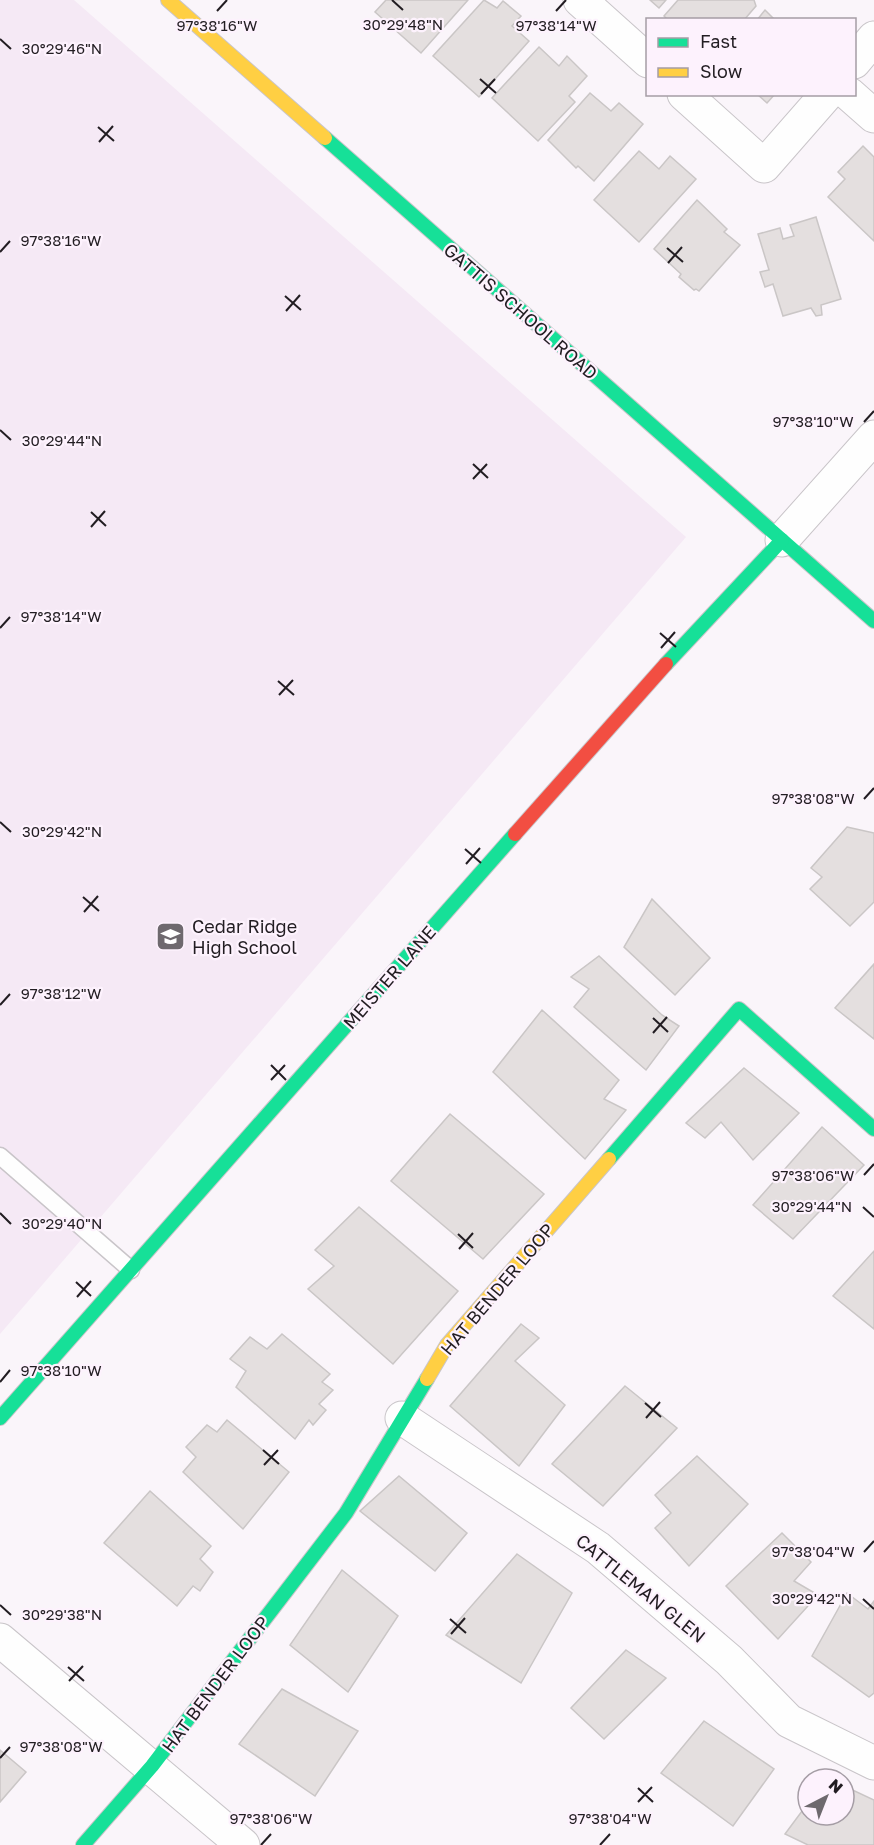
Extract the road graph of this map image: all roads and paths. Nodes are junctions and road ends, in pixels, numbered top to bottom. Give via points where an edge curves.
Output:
1 (168, 0) edge
2 (580, 0) edge
3 (646, 59) edge
4 (686, 96) edge
5 (824, 96) edge
6 (851, 96) edge
7 (874, 116) edge
8 (874, 437) edge
9 (782, 540) junction
10 (874, 621) edge
11 (874, 1129) edge
12 (0, 1156) edge
13 (131, 1270) junction
14 (0, 1418) edge
15 (402, 1418) junction
16 (0, 1640) edge
17 (874, 1763) edge
18 (152, 1766) junction
19 (83, 1845) edge
20 (243, 1845) edge

1 - 9 street, GATTIS SCHOOL ROAD
2 - 3 street
4 - 5 street via 764,166
6 - 7 street
8 - 9 street
9 - 10 street, GATTIS SCHOOL ROAD
9 - 13 street, MEISTER LANE via 645,687
11 - 15 street, HAT BENDER LOOP via 739,1009 447,1345
12 - 13 lane
13 - 14 street, MEISTER LANE
15 - 17 street, CATTLEMAN GLEN via 598,1548 729,1660 789,1721
15 - 18 street, HAT BENDER LOOP via 346,1513
16 - 18 street
18 - 19 street, HAT BENDER LOOP
18 - 20 street

